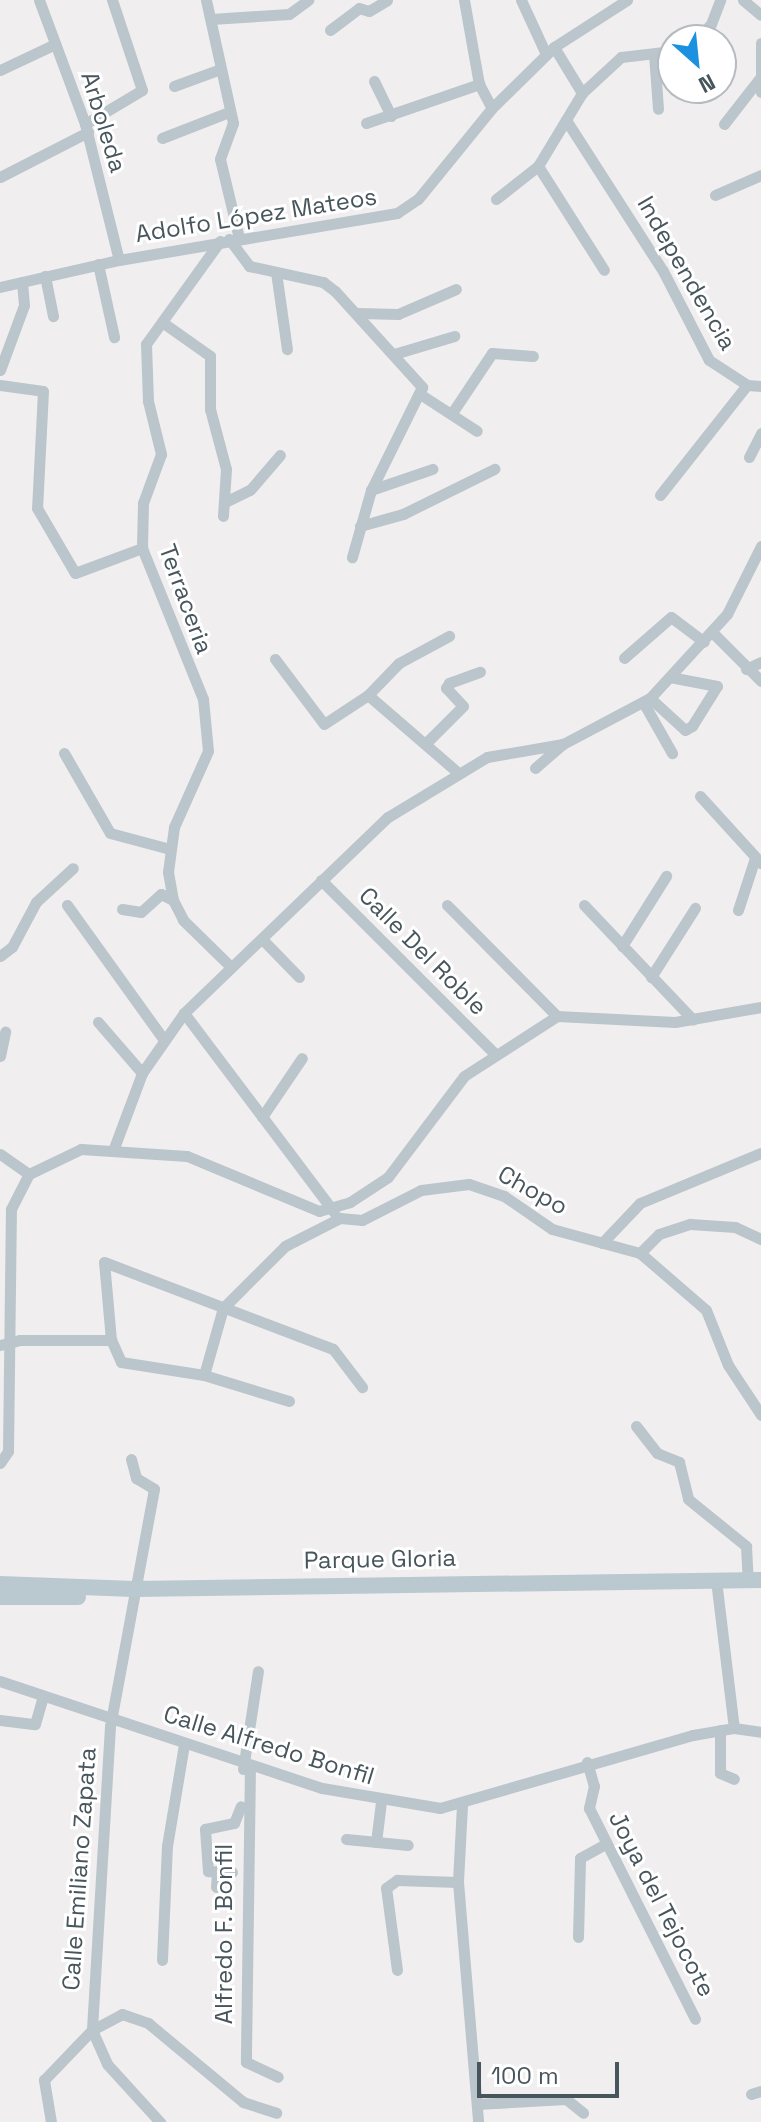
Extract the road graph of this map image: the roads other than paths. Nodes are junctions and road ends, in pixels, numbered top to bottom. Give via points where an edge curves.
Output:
1 (39, 0) edge
2 (112, 0) edge
3 (206, 0) edge
4 (308, 0) edge
5 (387, 0) edge
6 (464, 0) edge
7 (627, 0) edge
8 (720, 0) edge
9 (746, 1) edge
10 (526, 2) edge
11 (365, 5) edge
12 (761, 15) edge
13 (211, 19) junction
14 (711, 24) edge
15 (330, 30) dead end
16 (761, 43) edge
17 (55, 44) junction
18 (550, 51) junction
19 (654, 54) junction
20 (657, 54) edge
21 (0, 70) edge
22 (218, 70) junction
23 (759, 79) junction
24 (374, 81) dead end
25 (479, 84) junction
26 (174, 86) dead end
27 (761, 92) edge
28 (582, 93) junction
29 (492, 108) junction
30 (658, 109) dead end
31 (229, 112) junction
32 (391, 116) junction
33 (566, 120) junction
34 (366, 123) dead end
35 (724, 124) dead end
36 (86, 128) junction
37 (162, 138) dead end
38 (538, 166) junction
39 (761, 175) edge
40 (0, 177) edge
41 (715, 195) dead end
42 (496, 199) dead end
43 (229, 239) junction
44 (119, 260) junction
45 (98, 264) junction
46 (604, 270) dead end
47 (276, 272) junction
48 (45, 276) junction
49 (22, 282) junction
50 (0, 287) edge
51 (456, 289) dead end
52 (358, 313) junction
53 (53, 316) dead end
54 (162, 322) junction
55 (454, 336) dead end
56 (114, 337) dead end
57 (287, 349) dead end
58 (394, 354) junction
59 (533, 356) dead end
60 (0, 370) edge
61 (0, 385) edge
62 (747, 385) junction
63 (761, 386) edge
64 (423, 396) junction
65 (452, 413) junction
66 (477, 431) dead end
67 (761, 433) edge
68 (280, 455) dead end
69 (749, 457) dead end
70 (432, 469) dead end
71 (494, 469) dead end
72 (371, 490) junction
73 (660, 495) dead end
74 (227, 501) junction
75 (223, 516) dead end
76 (360, 526) junction
77 (761, 546) edge
78 (142, 548) junction
79 (352, 557) dead end
80 (713, 633) junction
81 (449, 636) dead end
82 (704, 642) junction
83 (624, 658) dead end
84 (275, 659) dead end
85 (761, 662) edge
86 (746, 669) junction
87 (480, 672) dead end
88 (670, 677) junction
89 (761, 681) edge
90 (368, 695) junction
91 (647, 700) junction
92 (428, 741) junction
93 (563, 744) junction
94 (64, 753) dead end
95 (672, 753) dead end
96 (535, 768) dead end
97 (456, 771) junction
98 (700, 796) dead end
99 (170, 849) junction
100 (758, 861) edge
101 (73, 868) dead end
102 (666, 876) dead end
103 (321, 880) junction
104 (173, 900) junction
105 (67, 905) dead end
106 (447, 905) dead end
107 (584, 905) dead end
108 (695, 908) dead end
109 (122, 909) dead end
110 (738, 910) dead end
111 (262, 939) junction
112 (622, 946) junction
113 (0, 956) edge
114 (231, 967) junction
115 (299, 977) dead end
116 (651, 977) junction
117 (761, 1007) edge
118 (184, 1013) junction
119 (557, 1016) junction
120 (693, 1020) junction
121 (98, 1022) dead end
122 (5, 1032) dead end
123 (164, 1040) junction
124 (494, 1053) junction
125 (0, 1056) edge
126 (302, 1058) dead end
127 (142, 1073) junction
128 (262, 1117) junction
129 (114, 1148) junction
130 (761, 1153) edge
131 (0, 1154) edge
132 (29, 1174) junction
133 (329, 1208) junction
134 (340, 1218) junction
135 (761, 1239) edge
136 (602, 1243) junction
137 (640, 1253) junction
138 (223, 1308) junction
139 (111, 1340) junction
140 (6, 1344) edge
141 (204, 1375) junction
142 (362, 1387) dead end
143 (289, 1401) dead end
144 (761, 1415) edge
145 (636, 1426) dead end
146 (131, 1459) dead end
147 (0, 1463) edge
148 (757, 1584) edge
149 (717, 1586) junction
150 (7, 1591) edge
151 (133, 1593) junction
152 (258, 1671) dead end
153 (0, 1681) edge
154 (43, 1696) junction
155 (113, 1718) junction
156 (0, 1720) edge
157 (734, 1728) junction
158 (720, 1730) junction
159 (761, 1732) edge
160 (184, 1744) junction
161 (587, 1762) junction
162 (246, 1765) junction
163 (734, 1779) dead end
164 (381, 1802) junction
165 (462, 1805) junction
166 (346, 1839) dead end
167 (376, 1842) junction
168 (605, 1844) junction
169 (408, 1845) dead end
170 (217, 1871) junction
171 (232, 1872) dead end
172 (458, 1882) junction
173 (216, 1887) dead end
174 (578, 1937) dead end
175 (162, 1960) dead end
176 (397, 1970) dead end
177 (695, 2019) dead end
178 (92, 2030) junction
179 (278, 2077) dead end
180 (477, 2104) junction
181 (276, 2113) dead end
182 (583, 2113) dead end
183 (51, 2122) edge
184 (160, 2122) edge
185 (478, 2122) edge

1 - 17 street, Arboleda
2 - 36 street via 142,90
3 - 13 street
4 - 13 street via 289,14
5 - 11 street
6 - 25 street
7 - 18 street, Adolfo López Mateos
8 - 14 street
9 - 12 street
10 - 18 street
11 - 15 street
13 - 22 street
16 - 23 street
17 - 21 street
17 - 36 street, Arboleda
18 - 28 street
18 - 29 street, Adolfo López Mateos
19 - 20 street
19 - 28 street via 621,57
19 - 30 street
22 - 26 street
22 - 31 street
23 - 27 street
23 - 35 street
24 - 32 street
25 - 29 street
25 - 32 street
28 - 33 street
29 - 43 street, Adolfo López Mateos via 435,180 397,213
31 - 37 street
31 - 43 street via 233,130 220,159
32 - 34 street
33 - 38 street
33 - 62 street, Independencia via 663,271 709,360
36 - 40 street
36 - 44 street, Arboleda
38 - 42 street
38 - 46 street
39 - 41 street
43 - 44 street, Adolfo López Mateos
43 - 47 street via 249,266
43 - 54 street, Terraceria
44 - 45 street, Adolfo López Mateos
45 - 48 street, Adolfo López Mateos
45 - 56 street
47 - 52 street via 323,282
47 - 57 street
48 - 49 street, Adolfo López Mateos
48 - 53 street
49 - 50 street, Adolfo López Mateos
49 - 60 street via 24,305
51 - 52 street via 398,314
52 - 58 street
54 - 74 street via 210,356 210,409
54 - 78 street, Terraceria via 146,344 148,401 161,454 143,503
55 - 58 street
58 - 64 street
59 - 65 street via 492,353
61 - 78 street via 43,391 37,508 75,573
62 - 63 street, Independencia
62 - 73 street
64 - 65 street
64 - 72 street
65 - 66 street
67 - 69 street
68 - 74 street via 250,490
70 - 72 street
71 - 76 street via 403,514
72 - 76 street
74 - 75 street
76 - 79 street
77 - 80 street
78 - 99 street, Terraceria via 203,699 208,751 179,813
80 - 82 street
80 - 86 street
81 - 90 street via 399,663
82 - 83 street via 671,617
82 - 88 street
84 - 90 street via 324,724
85 - 86 street
86 - 89 street
87 - 92 street via 449,683 446,688 463,706
88 - 91 street
88 - 91 street via 717,686 692,726 685,730
90 - 92 street
91 - 93 street
91 - 95 street
92 - 97 street
93 - 96 street
93 - 97 street via 487,757
94 - 99 street via 110,833
97 - 103 street via 388,817
98 - 100 street
99 - 104 street, Terraceria
100 - 110 street
101 - 113 street via 36,902 12,947
102 - 112 street
103 - 111 street
103 - 124 street, Calle Del Roble
104 - 109 street via 161,894 141,912
104 - 114 street via 183,920
105 - 123 street
106 - 119 street
107 - 112 street
108 - 116 street
111 - 114 street
111 - 115 street
112 - 116 street
114 - 118 street
116 - 120 street
117 - 120 street
118 - 123 street
118 - 128 street
119 - 120 street
119 - 124 street
121 - 127 street
122 - 125 street
123 - 127 street
124 - 133 street via 464,1076 388,1177
126 - 128 street
127 - 129 street
128 - 133 street
129 - 132 street via 81,1149
129 - 133 street via 187,1156 306,1210
130 - 136 street via 640,1203
131 - 132 street
132 - 140 street via 11,1209
133 - 134 street
134 - 136 street, Chopo via 362,1220 421,1190 469,1184 504,1196 552,1229
134 - 138 street, Chopo via 285,1246
135 - 137 street via 735,1227 690,1224 659,1234
136 - 137 street, Chopo
137 - 144 street, Chopo via 706,1310 728,1365
138 - 139 street via 104,1262
138 - 141 street, Chopo
138 - 142 street via 333,1349
139 - 140 street
139 - 141 street via 121,1362
140 - 147 street via 8,1451
141 - 143 street
145 - 148 street via 657,1453 679,1462 688,1499 742,1541
146 - 151 street, Calle Emiliano Zapata via 136,1478 154,1489
148 - 149 main road, Parque Gloria
149 - 151 main road, Parque Gloria
149 - 157 street
150 - 151 main road, Parque Gloria
151 - 155 street, Calle Emiliano Zapata
152 - 162 street
153 - 154 street, Calle Alfredo Bonfil
154 - 155 street, Calle Alfredo Bonfil
154 - 156 street via 35,1724
155 - 160 street, Calle Alfredo Bonfil
155 - 178 street, Calle Emiliano Zapata
157 - 158 street, Calle Alfredo Bonfil
157 - 159 street, Calle Alfredo Bonfil
158 - 161 street, Calle Alfredo Bonfil
158 - 163 street via 720,1773
160 - 162 street, Calle Alfredo Bonfil
160 - 175 street via 167,1846
161 - 165 street, Calle Alfredo Bonfil
161 - 168 street, Joya del Tejocote via 594,1786 589,1808
162 - 164 street, Calle Alfredo Bonfil
162 - 170 street via 240,1819 205,1829 203,1864
162 - 179 street, Alfredo F. Bonfil via 246,2062
164 - 165 street, Calle Alfredo Bonfil
164 - 167 street
165 - 172 street
166 - 167 street
167 - 169 street
168 - 174 street via 580,1858
168 - 177 street, Joya del Tejocote
170 - 171 street
170 - 173 street
172 - 176 street via 397,1880 386,1888
172 - 180 street
178 - 181 street via 122,2014 135,2015 243,2102
178 - 183 street via 44,2080
178 - 184 street, Calle Emiliano Zapata via 107,2064
180 - 182 street via 566,2099
180 - 185 street

